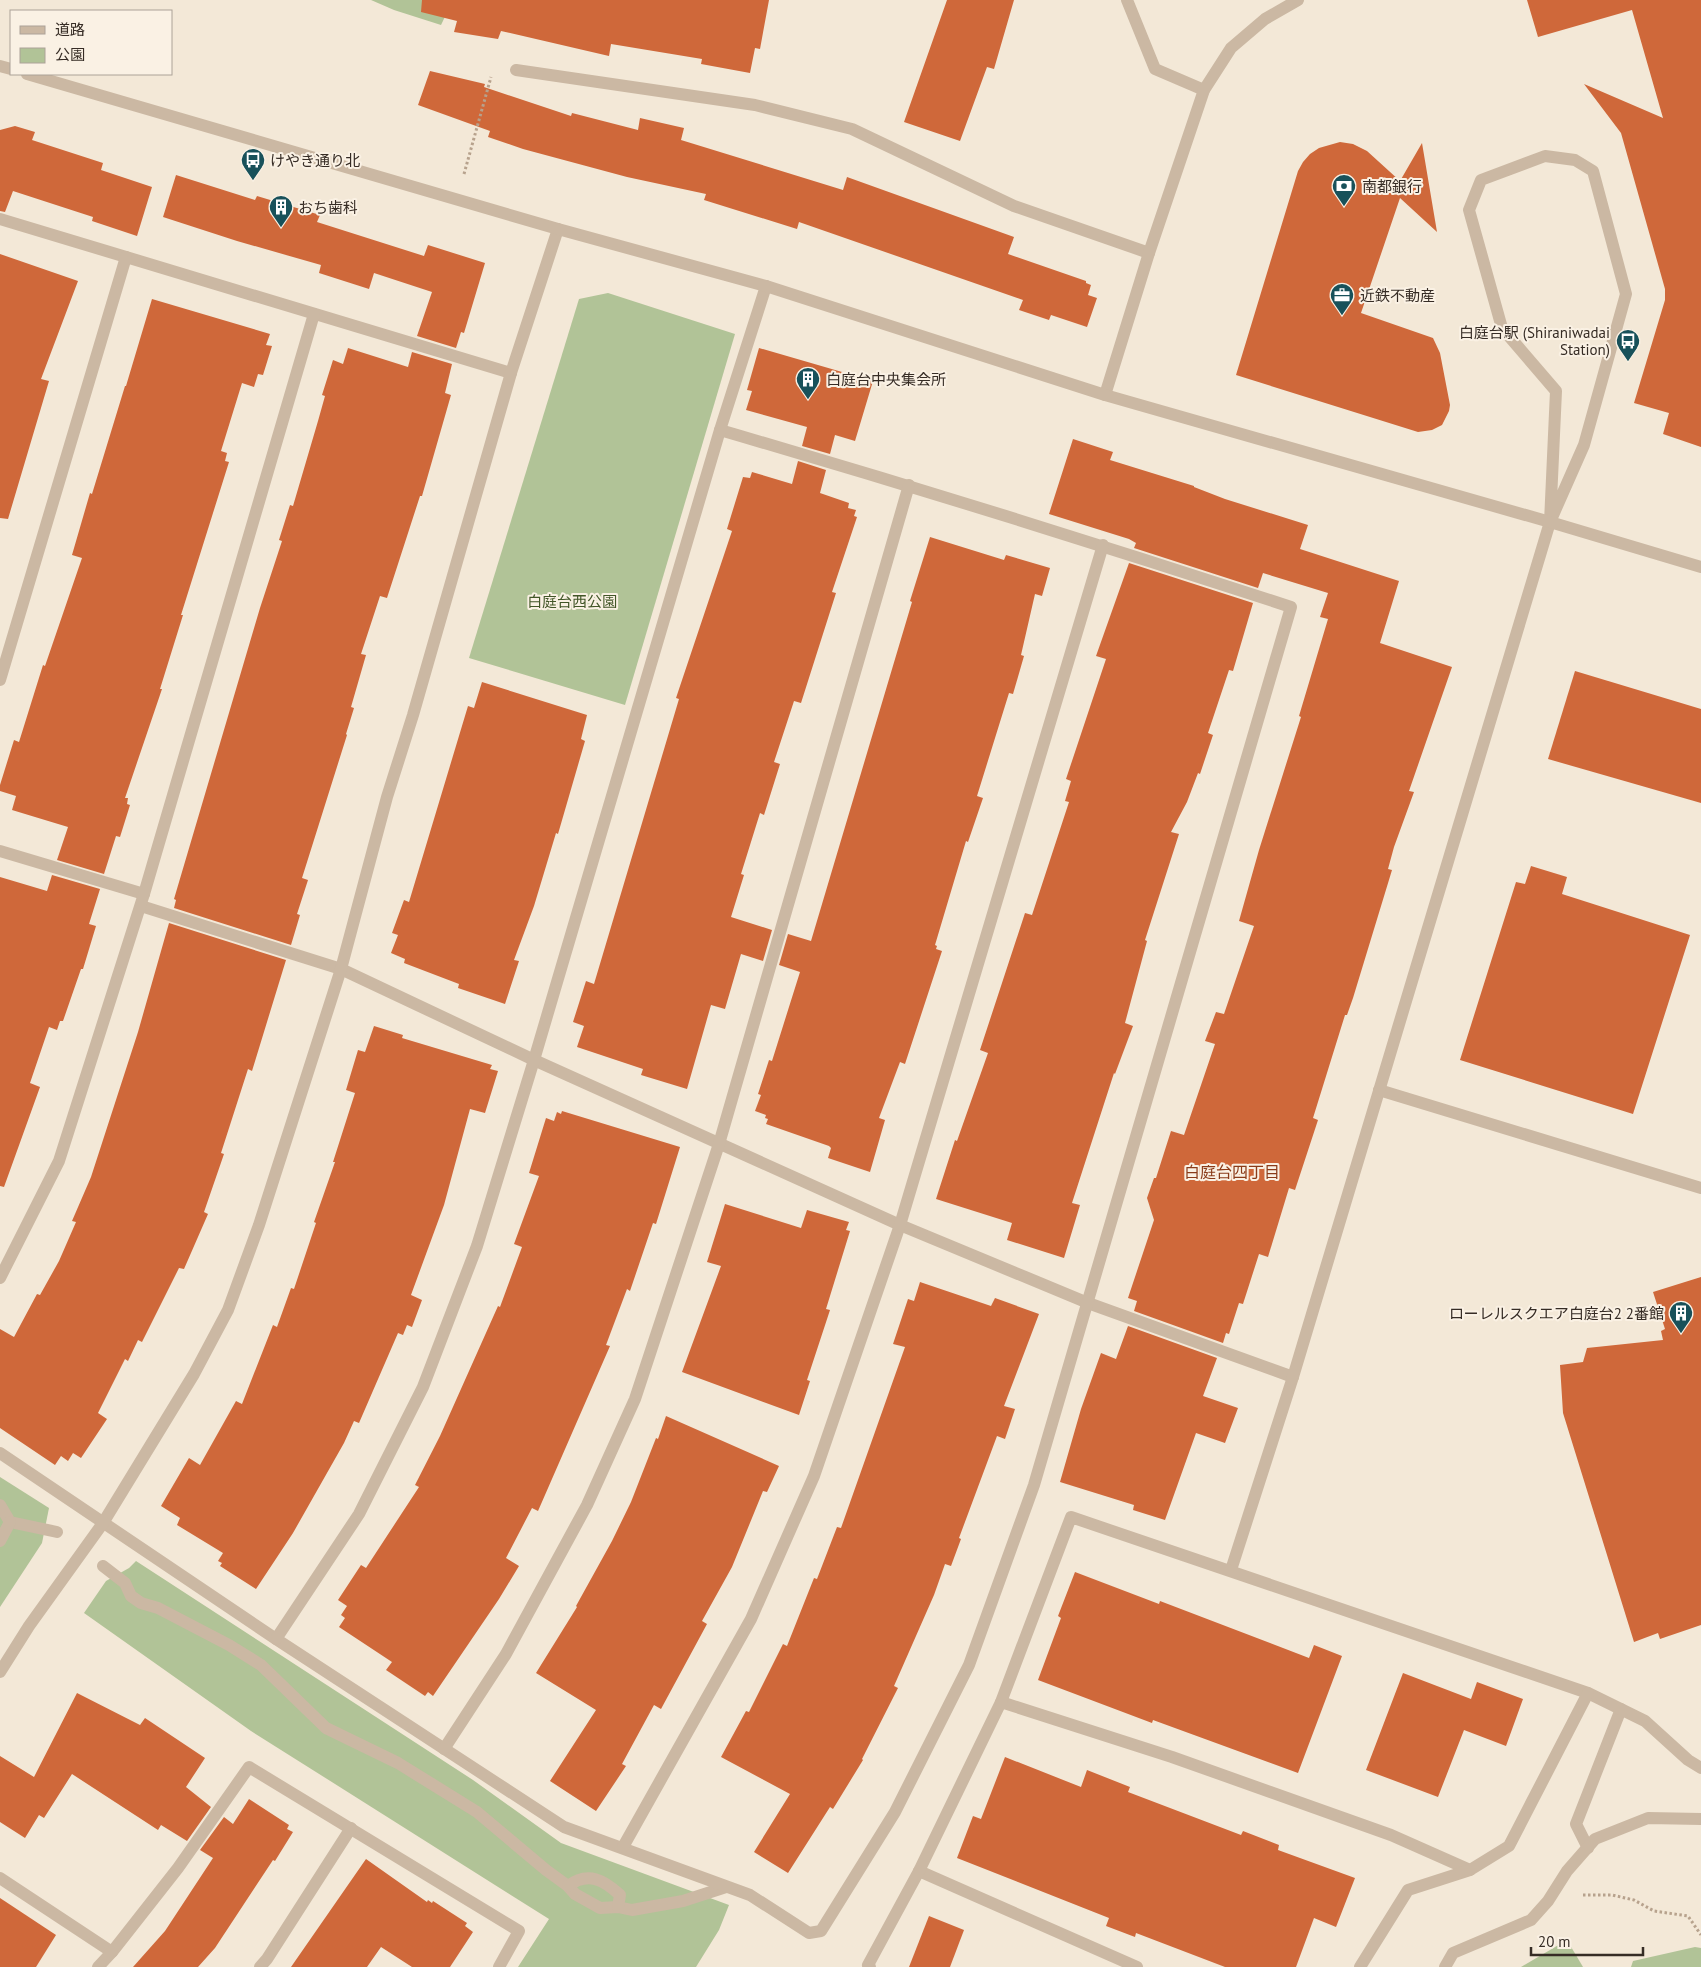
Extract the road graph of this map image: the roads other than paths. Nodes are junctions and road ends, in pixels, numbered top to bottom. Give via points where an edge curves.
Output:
1 (1127, 0) edge
2 (1298, 0) edge
3 (516, 70) road end
4 (30, 75) edge
5 (1204, 90) junction
6 (0, 219) edge
7 (558, 229) junction
8 (1149, 253) junction
9 (126, 257) junction
10 (766, 286) junction
11 (314, 314) junction
12 (511, 373) junction
13 (1105, 396) junction
14 (720, 430) junction
15 (909, 485) junction
16 (1550, 522) junction
17 (1103, 545) junction
18 (1701, 567) edge
19 (0, 680) edge
20 (0, 851) edge
21 (142, 900) junction
22 (341, 969) junction
23 (534, 1060) junction
24 (1379, 1090) junction
25 (720, 1144) junction
26 (1701, 1188) edge
27 (900, 1225) junction
28 (0, 1278) edge
29 (1088, 1303) junction
30 (1294, 1377) junction
31 (0, 1453) edge
32 (0, 1505) edge
33 (10, 1522) junction
34 (103, 1523) junction
35 (56, 1532) dead end
36 (0, 1541) edge
37 (103, 1566) dead end
38 (1231, 1570) junction
39 (276, 1639) junction
40 (0, 1672) edge
41 (1588, 1693) junction
42 (1001, 1702) junction
43 (1621, 1710) junction
44 (444, 1749) junction
45 (1701, 1768) edge
46 (1701, 1819) edge
47 (351, 1828) junction
48 (623, 1847) junction
49 (1588, 1848) junction
50 (1470, 1870) junction
51 (919, 1872) junction
52 (0, 1878) edge
53 (568, 1886) junction
54 (726, 1887) junction
55 (618, 1907) junction
56 (112, 1952) junction
57 (98, 1967) edge
58 (260, 1967) edge
59 (499, 1967) edge
60 (870, 1967) edge
61 (1137, 1967) edge
62 (1360, 1967) edge
63 (1446, 1967) edge

1 - 5 street via 1155,69
2 - 5 street via 1265,19 1231,48
3 - 8 street via 755,105 852,129 1014,206
4 - 7 street
5 - 8 street
6 - 9 street
7 - 10 street
7 - 12 street
8 - 13 street
9 - 11 street
9 - 19 street
10 - 13 street
10 - 14 street
11 - 12 street
11 - 21 street
12 - 22 street via 387,797
13 - 16 street
14 - 15 street
14 - 23 street
15 - 17 street
15 - 25 street
16 - 16 street via 1556,391 1502,328 1469,210 1481,180 1545,156 1575,160 1593,171 1626,294 1584,445
16 - 18 street
16 - 24 street
17 - 27 street
17 - 29 street via 1291,607
20 - 21 street
21 - 22 street
21 - 28 street via 59,1161
22 - 23 street
22 - 34 street via 259,1225 228,1310 194,1374
23 - 25 street
23 - 39 street via 477,1246 423,1387 359,1514
24 - 26 street
24 - 30 street
25 - 27 street
25 - 44 street via 635,1399 587,1506 506,1654
27 - 29 street
27 - 48 street via 814,1476 751,1618
29 - 30 street
29 - 54 street via 1034,1484 969,1665 895,1812 822,1931 809,1933 750,1895
30 - 38 street
31 - 34 street
32 - 33 street
33 - 35 street
33 - 36 street
34 - 39 street
34 - 40 street
37 - 53 street via 141,1603 158,1608 260,1665 326,1728 398,1763 477,1812
38 - 41 street
38 - 42 street via 1071,1517
39 - 44 street
41 - 43 street
41 - 50 street via 1509,1846
42 - 50 street via 1172,1757 1391,1835
42 - 51 street
43 - 45 street via 1645,1721
43 - 49 street via 1576,1824
44 - 48 street via 564,1827
46 - 49 street via 1648,1818 1595,1839
47 - 56 street via 249,1768 178,1868
47 - 58 street
47 - 59 street via 519,1930
48 - 54 street
49 - 63 street via 1531,1920 1453,1953
50 - 62 street via 1408,1890
51 - 60 street via 868,1964
51 - 61 street
52 - 56 street
53 - 55 street via 575,1894 600,1908
53 - 55 street via 576,1879 587,1878 607,1883 620,1895
54 - 55 street via 683,1901 632,1910
56 - 57 street

